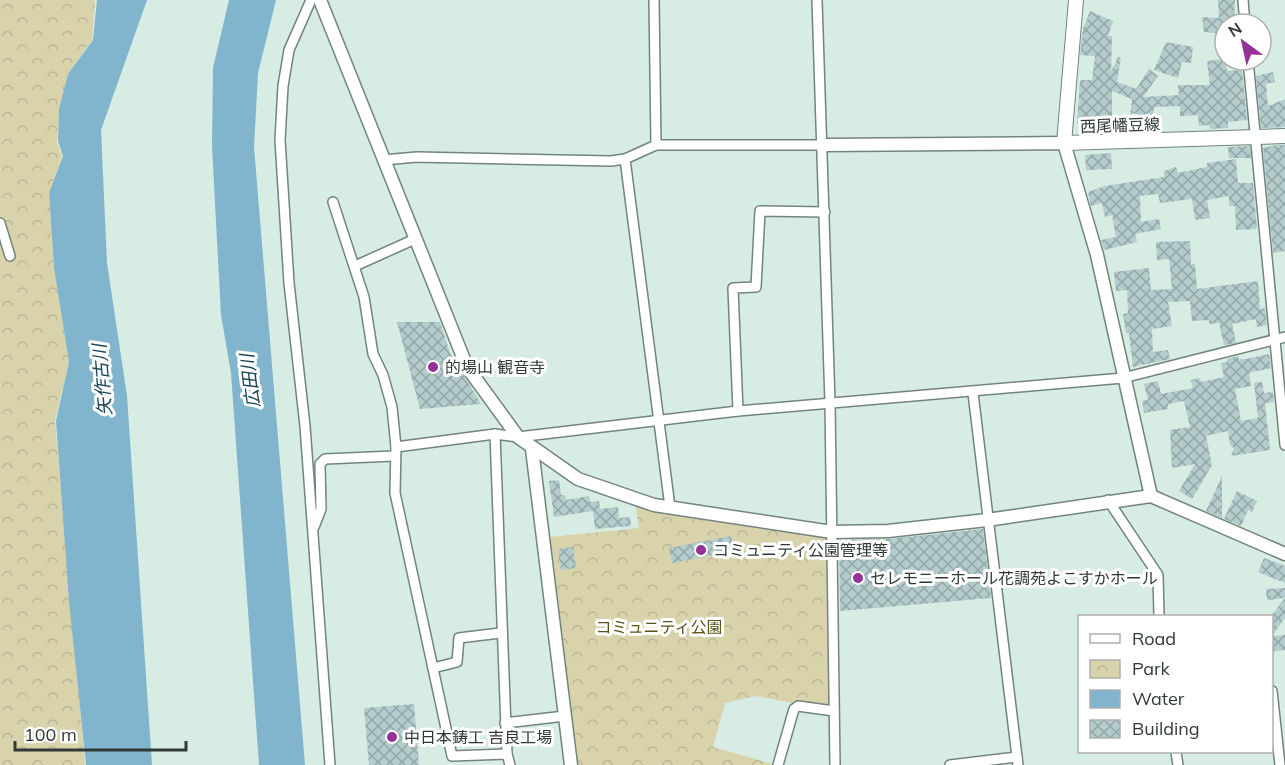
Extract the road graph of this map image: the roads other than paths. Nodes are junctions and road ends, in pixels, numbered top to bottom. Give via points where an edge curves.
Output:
1 (311, 0) edge
2 (320, 0) edge
3 (654, 0) edge
4 (817, 0) edge
5 (1076, 0) edge
6 (1249, 72) edge
7 (1285, 135) edge
8 (1254, 137) junction
9 (1064, 143) junction
10 (656, 145) junction
11 (824, 145) junction
12 (625, 159) junction
13 (383, 160) junction
14 (333, 202) dead end
15 (825, 212) junction
16 (0, 223) edge
17 (415, 239) junction
18 (10, 256) dead end
19 (355, 266) junction
20 (1285, 337) edge
21 (1274, 340) junction
22 (1122, 378) junction
23 (973, 393) junction
24 (830, 403) junction
25 (738, 411) junction
26 (659, 421) junction
27 (495, 435) junction
28 (518, 437) junction
29 (1285, 445) edge
30 (532, 449) junction
31 (395, 452) junction
32 (1151, 496) junction
33 (1108, 500) junction
34 (670, 507) junction
35 (987, 520) junction
36 (313, 532) junction
37 (832, 532) junction
38 (1285, 554) edge
39 (1159, 615) edge
40 (501, 633) junction
41 (433, 668) junction
42 (1273, 700) edge
43 (834, 711) junction
44 (565, 716) junction
45 (505, 723) junction
46 (507, 754) junction
47 (1018, 761) edge
48 (330, 765) edge
49 (510, 765) edge
50 (571, 765) edge
51 (778, 765) edge
52 (835, 765) edge
53 (950, 765) edge
54 (1280, 765) edge

1 - 36 street via 289,50 280,140 289,283
2 - 13 street
3 - 10 street
4 - 11 street
5 - 9 main road, 西尾幡豆線
6 - 8 street
7 - 8 main road, 西尾幡豆線
8 - 9 main road, 西尾幡豆線
8 - 21 street
9 - 11 street
9 - 22 street via 1097,255
10 - 11 street
10 - 12 street
11 - 15 street
12 - 13 street
12 - 26 street
13 - 17 street
14 - 19 street
15 - 24 street
15 - 25 street via 760,211 756,287 733,288
16 - 18 street
17 - 19 street
17 - 28 street via 467,367
19 - 31 street via 373,354 392,407
20 - 21 street
21 - 22 street
21 - 29 street
22 - 23 street
22 - 32 street
23 - 24 street
23 - 35 street
24 - 25 street
24 - 37 street
25 - 26 street
26 - 28 street
26 - 34 street
27 - 28 street
27 - 31 street
27 - 40 street
28 - 30 street
30 - 34 street via 578,479 635,500
30 - 44 street
31 - 36 street via 325,459 320,464 321,509
31 - 41 street via 395,493
32 - 33 street
32 - 38 street
33 - 35 street
33 - 39 street via 1158,575
34 - 37 street
35 - 37 street via 888,531
35 - 47 street
36 - 48 street
37 - 43 street
40 - 41 street via 459,638 457,662
40 - 45 street
41 - 46 street via 452,756
42 - 54 street
43 - 51 street via 798,706 794,709
43 - 52 street
44 - 45 street
44 - 50 street
45 - 46 street
46 - 49 street
47 - 53 street

